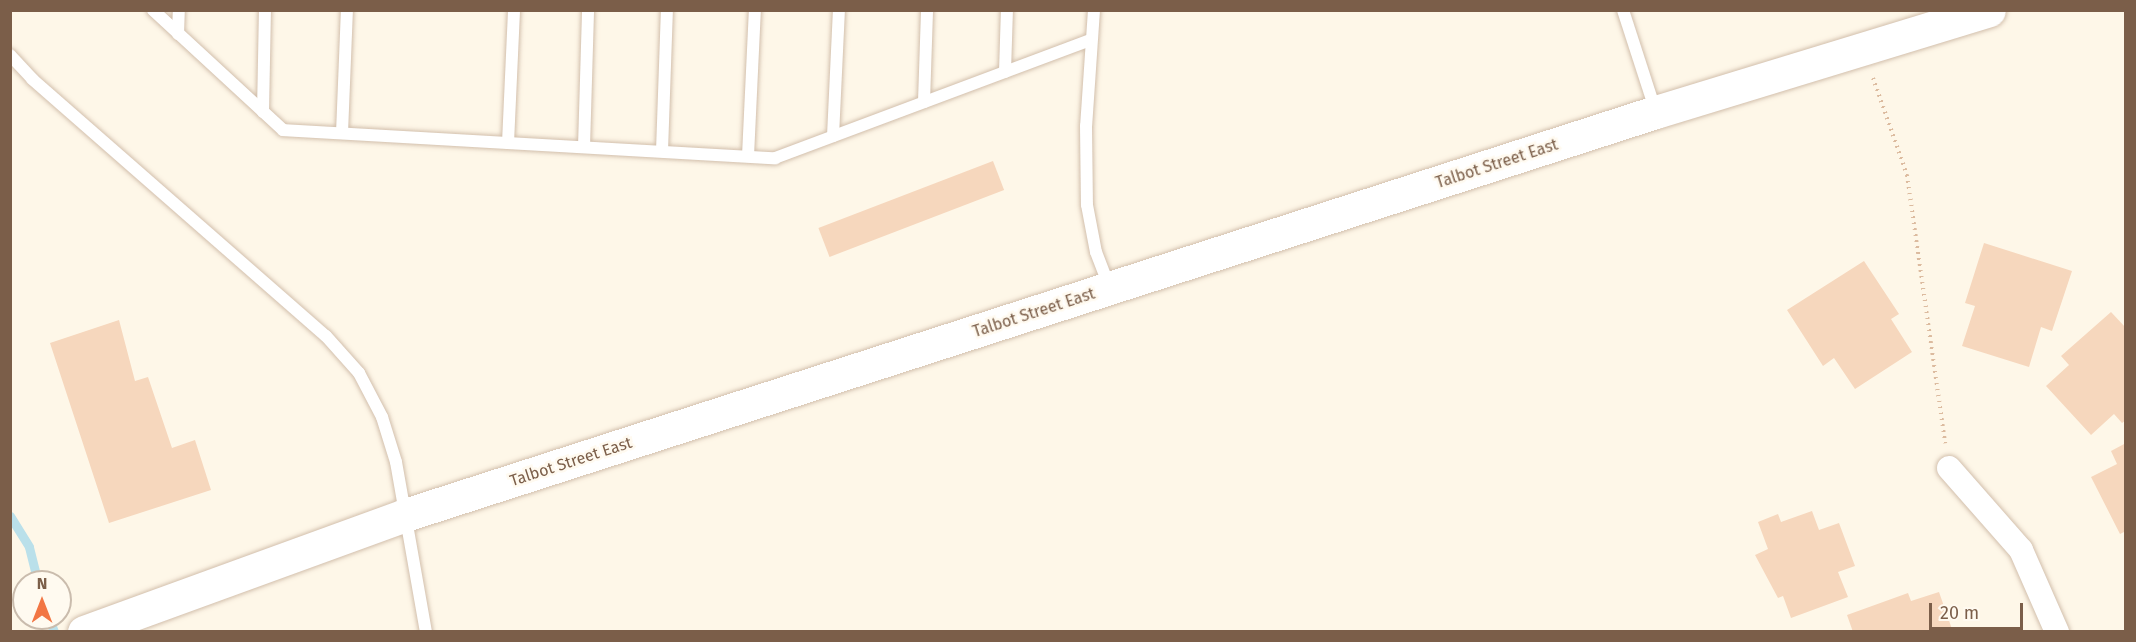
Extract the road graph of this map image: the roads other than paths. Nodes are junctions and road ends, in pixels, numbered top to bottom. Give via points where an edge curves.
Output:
1 (153, 10) edge
2 (179, 10) edge
3 (265, 10) edge
4 (347, 10) edge
5 (514, 10) edge
6 (588, 10) edge
7 (667, 10) edge
8 (755, 10) edge
9 (839, 10) edge
10 (927, 10) edge
11 (1007, 10) edge
12 (1094, 10) edge
13 (1623, 10) edge
14 (1989, 10) edge
15 (178, 34) junction
16 (1092, 40) junction
17 (10, 55) edge
18 (1005, 72) junction
19 (924, 102) junction
20 (263, 112) junction
21 (1656, 112) junction
22 (342, 133) junction
23 (832, 136) junction
24 (508, 143) junction
25 (584, 147) junction
26 (662, 151) junction
27 (748, 156) junction
28 (1110, 289) junction
29 (1949, 468) road end
30 (405, 515) junction
31 (84, 632) edge
32 (426, 632) edge
33 (2057, 632) edge

1 - 15 lane
2 - 15 lane
3 - 20 lane
4 - 22 lane
5 - 24 lane
6 - 25 lane
7 - 26 lane
8 - 27 lane
9 - 23 lane
10 - 19 lane
11 - 18 lane
12 - 16 lane
13 - 21 lane
14 - 21 main road, Talbot Street East
15 - 20 lane
16 - 18 lane
16 - 28 lane via 1087,205 1096,252
17 - 30 lane via 32,80 326,336 359,374 382,417 396,462
18 - 19 lane
19 - 23 lane
20 - 22 lane via 283,130
21 - 28 main road, Talbot Street East
22 - 24 lane
23 - 27 lane via 776,158
24 - 25 lane
25 - 26 lane
26 - 27 lane
28 - 30 main road, Talbot Street East
29 - 33 street via 2021,550
30 - 31 main road, Talbot Street East
30 - 32 lane

